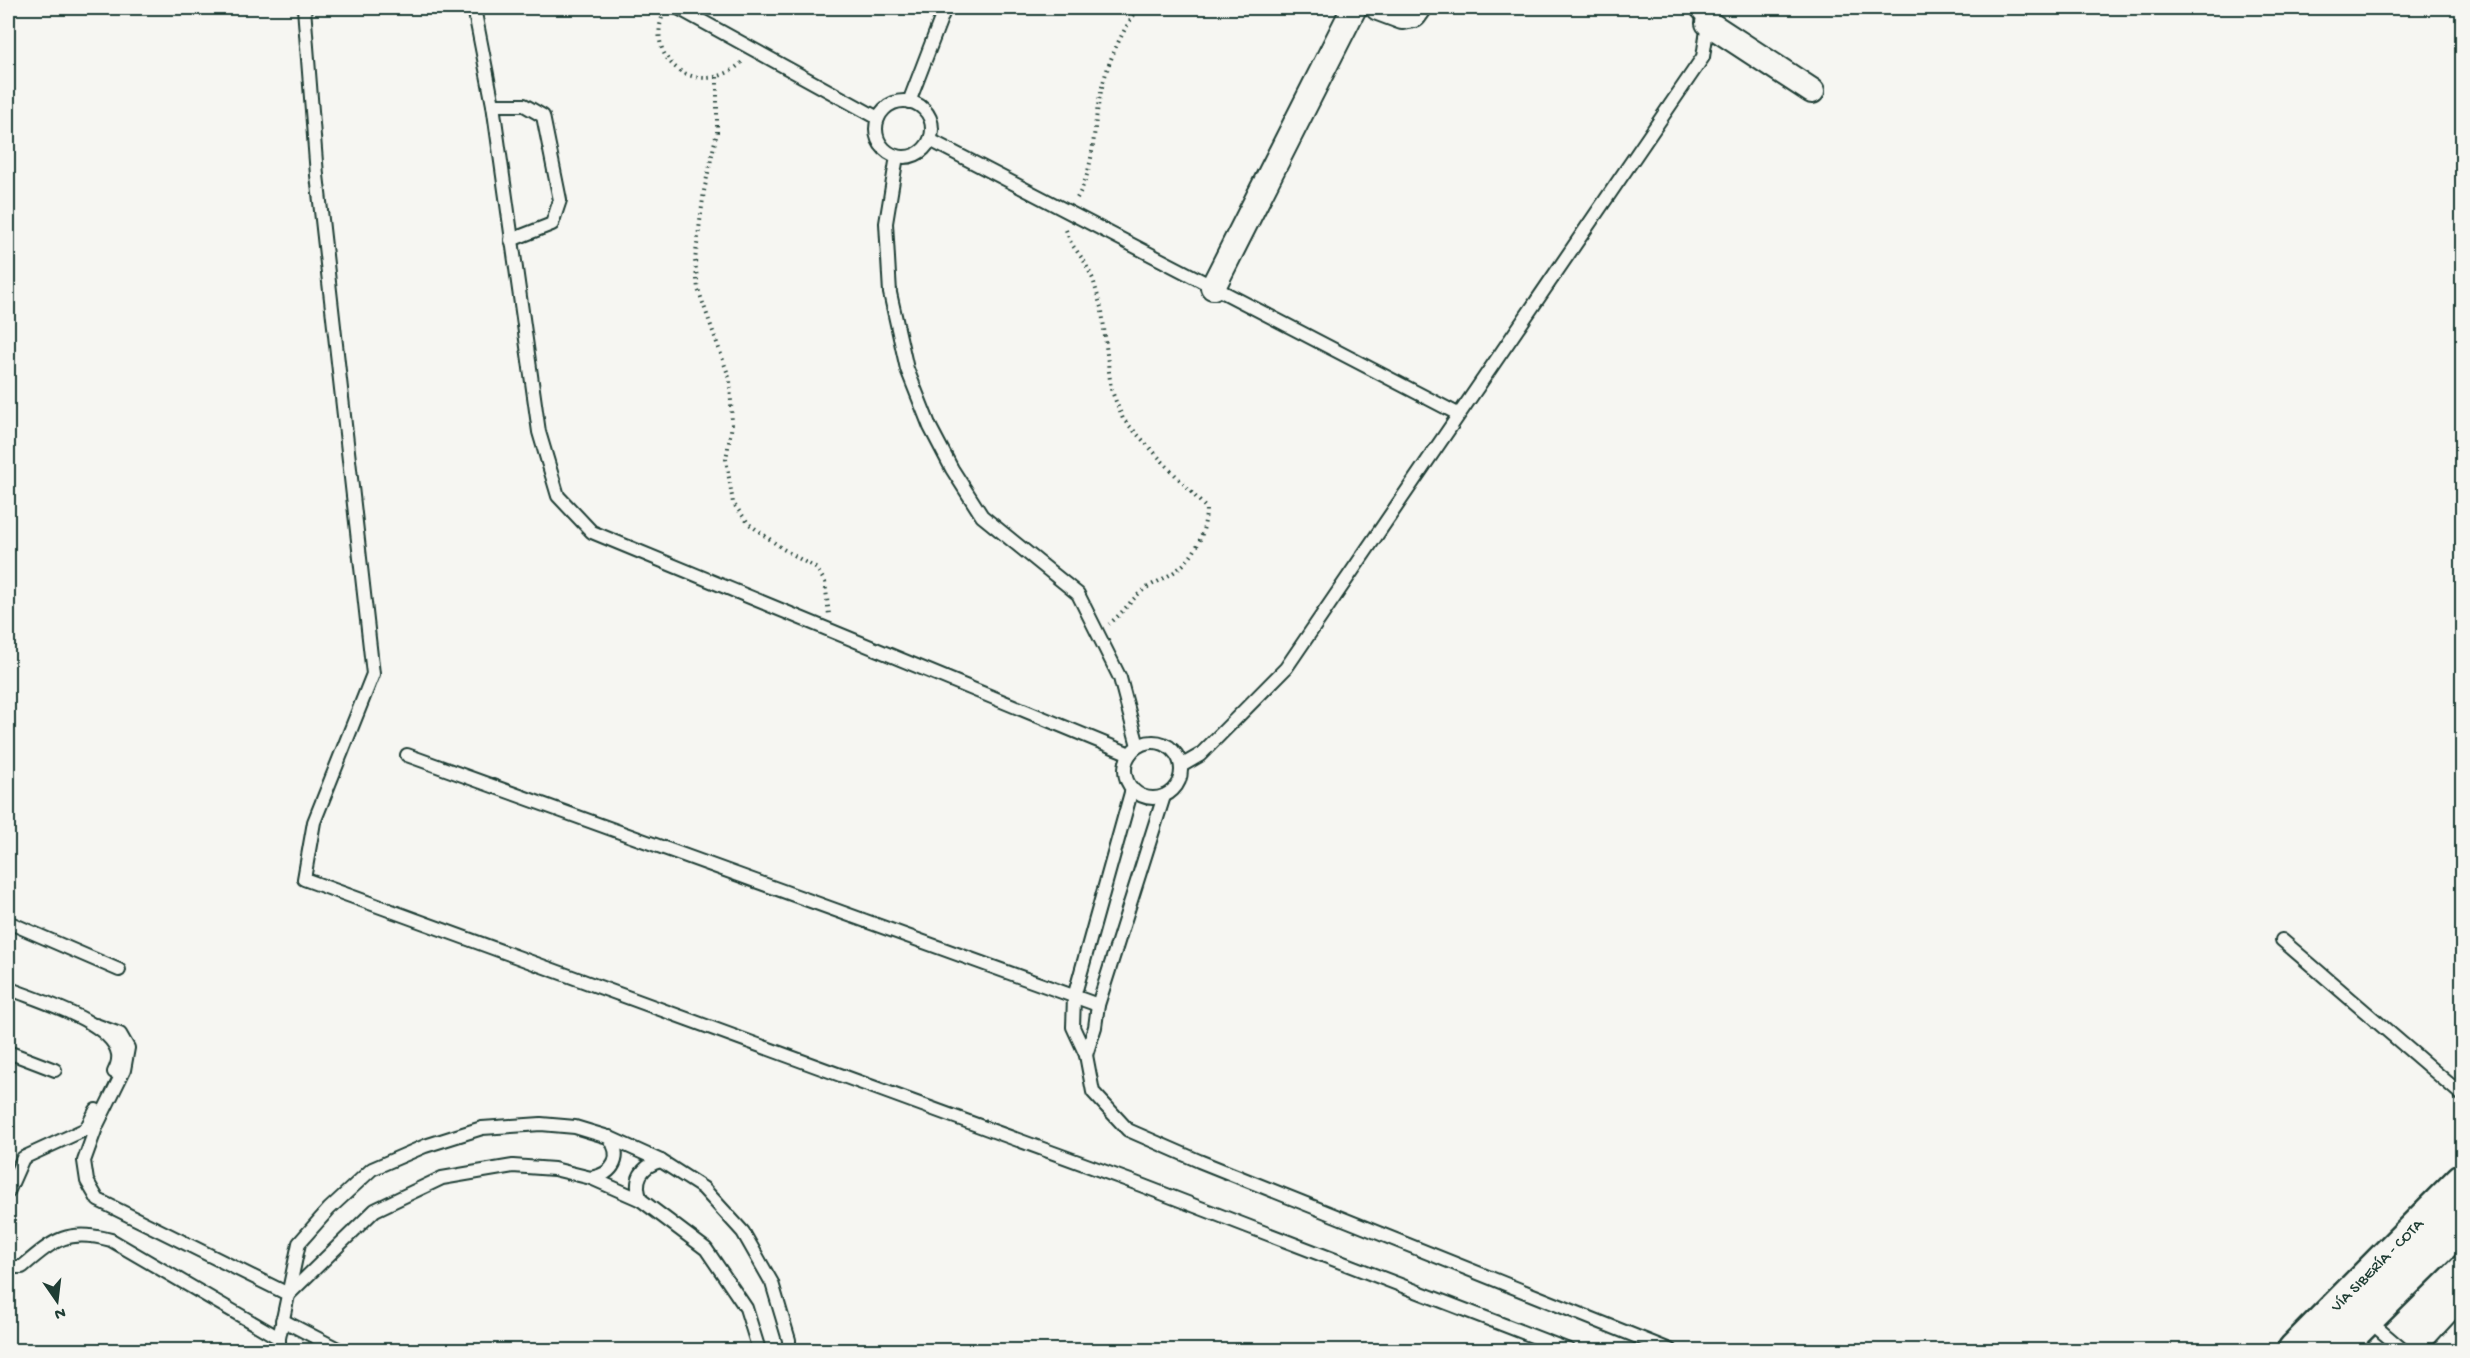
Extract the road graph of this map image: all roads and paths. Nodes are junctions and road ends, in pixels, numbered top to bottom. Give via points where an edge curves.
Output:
1 (304, 8) edge
2 (474, 8) edge
3 (666, 8) edge
4 (678, 8) edge
5 (945, 8) edge
6 (1139, 8) edge
7 (1354, 8) edge
8 (1378, 8) edge
9 (1419, 8) edge
10 (1701, 15) edge
11 (753, 50) junction
12 (717, 77) junction
13 (1812, 91) dead end
14 (909, 102) junction
15 (493, 105) junction
16 (878, 118) junction
17 (930, 140) junction
18 (897, 156) junction
19 (1069, 213) junction
20 (511, 240) junction
21 (1213, 288) junction
22 (1458, 414) junction
23 (829, 630) junction
24 (1098, 633) junction
25 (1134, 750) junction
26 (407, 754) dead end
27 (1181, 766) junction
28 (1132, 789) junction
29 (1164, 796) junction
30 (8, 922) edge
31 (2282, 940) dead end
32 (119, 970) dead end
33 (8, 988) edge
34 (1074, 998) junction
35 (1098, 1005) junction
36 (96, 1025) junction
37 (8, 1052) edge
38 (1086, 1055) junction
39 (56, 1070) dead end
40 (2463, 1095) edge
41 (608, 1137) junction
42 (661, 1161) junction
43 (591, 1178) junction
44 (2463, 1181) edge
45 (8, 1192) edge
46 (641, 1200) junction
47 (2463, 1224) edge
48 (8, 1267) edge
49 (288, 1294) junction
50 (2367, 1319) junction
51 (282, 1320) junction
52 (2463, 1324) edge
53 (279, 1344) edge
54 (340, 1350) edge
55 (759, 1350) edge
56 (789, 1350) edge
57 (1569, 1350) edge
58 (1670, 1350) edge
59 (2295, 1350) edge
60 (2335, 1350) edge
61 (2403, 1350) edge
62 (2438, 1350) edge

1 - 57 lane via 317,175 373,674 314,822 304,879 1133,1182
2 - 15 lane
3 - 12 path via 658,31 673,66 700,78
4 - 11 lane
5 - 14 lane
6 - 19 path via 1117,45 1100,95 1086,182
7 - 21 street
8 - 9 street via 1402,17 1414,15
10 - 13 street
10 - 22 lane via 1702,57
11 - 12 path via 734,70
11 - 16 lane
12 - 23 path via 717,132 695,260 698,289 730,380 732,425 726,459 733,503 749,524 817,569 829,599
14 - 16 lane via 890,105
14 - 17 lane via 928,115 932,127
15 - 20 lane
15 - 20 lane via 524,105 543,116 560,200 552,224
16 - 18 lane via 876,128 881,146
17 - 18 lane via 916,154
17 - 19 lane
18 - 24 lane via 886,223 890,293 907,369 930,427 982,516 1078,594
19 - 21 lane
19 - 24 path via 1065,226 1093,279 1102,311 1111,389 1123,419 1206,508 1206,521 1193,553 1179,568 1133,599 1122,614
20 - 23 lane via 539,432 558,496 592,532
21 - 22 lane
22 - 27 lane via 1286,668 1200,755
23 - 25 lane
24 - 25 lane via 1120,678
25 - 27 lane via 1149,742 1160,743 1170,747
25 - 28 lane via 1125,772
26 - 34 lane
27 - 29 lane via 1178,784
28 - 29 lane via 1147,798
28 - 34 lane
29 - 35 lane
30 - 32 lane
31 - 40 lane
33 - 36 lane
34 - 35 lane
34 - 38 lane via 1073,1027
35 - 38 lane
36 - 45 lane via 118,1053 109,1087 86,1129 23,1158
36 - 49 lane via 120,1034 128,1047 124,1070 84,1161 87,1181 98,1200
37 - 39 lane
38 - 58 lane via 1093,1092 1128,1130 1150,1142
41 - 42 lane
41 - 43 lane via 617,1158 612,1169
41 - 49 lane via 575,1127 541,1124 482,1128 425,1146 372,1169 328,1209 299,1243
42 - 46 lane via 642,1170 637,1190
42 - 56 lane via 703,1188 743,1232 772,1283
43 - 46 lane
43 - 49 lane via 554,1169 513,1166 442,1178 375,1210
44 - 59 main road, VÍA SIBERÍA - COTA
46 - 55 lane via 705,1248 746,1308
47 - 50 main road
48 - 53 lane via 22,1267 54,1241 92,1235 111,1240
49 - 51 lane
50 - 60 main road
50 - 61 lane
51 - 53 lane
51 - 54 lane
52 - 62 lane

